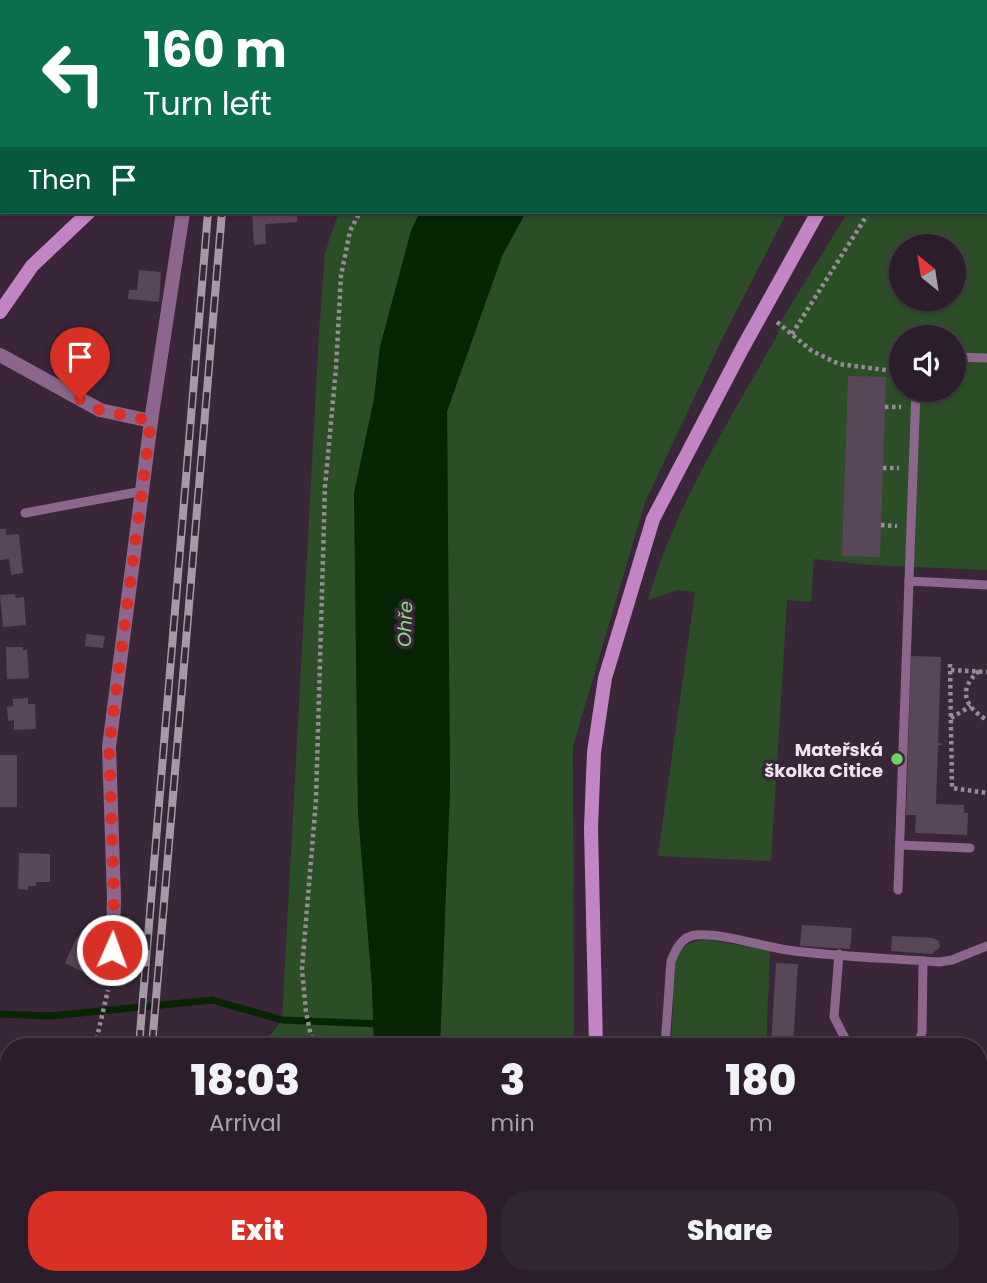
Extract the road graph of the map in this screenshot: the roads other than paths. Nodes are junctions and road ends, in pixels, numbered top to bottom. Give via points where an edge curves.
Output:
1 (87, 214) edge
2 (183, 214) edge
3 (817, 214) edge
4 (0, 312) edge
5 (0, 355) edge
6 (966, 357) edge
7 (987, 358) edge
8 (916, 402) edge
9 (151, 421) junction
10 (143, 491) junction
11 (25, 513) dead end
12 (909, 582) junction
13 (987, 584) edge
14 (900, 845) junction
15 (970, 848) dead end
16 (898, 890) dead end
17 (987, 946) edge
18 (839, 954) junction
19 (923, 961) junction
20 (111, 976) road end
21 (596, 1038) edge
22 (666, 1038) edge
23 (845, 1038) edge
24 (920, 1038) edge

1 - 4 street via 32,267
2 - 9 street
3 - 21 street via 653,519 606,677 594,752 591,828
5 - 9 street via 100,410
6 - 7 lane
8 - 12 lane
9 - 10 street
10 - 11 lane
10 - 20 street via 109,747 114,898
12 - 13 lane
12 - 14 lane
14 - 15 lane
14 - 16 lane
17 - 19 lane via 952,960
18 - 19 lane
18 - 22 lane via 688,937 671,961
18 - 23 lane via 834,1017
19 - 24 lane

